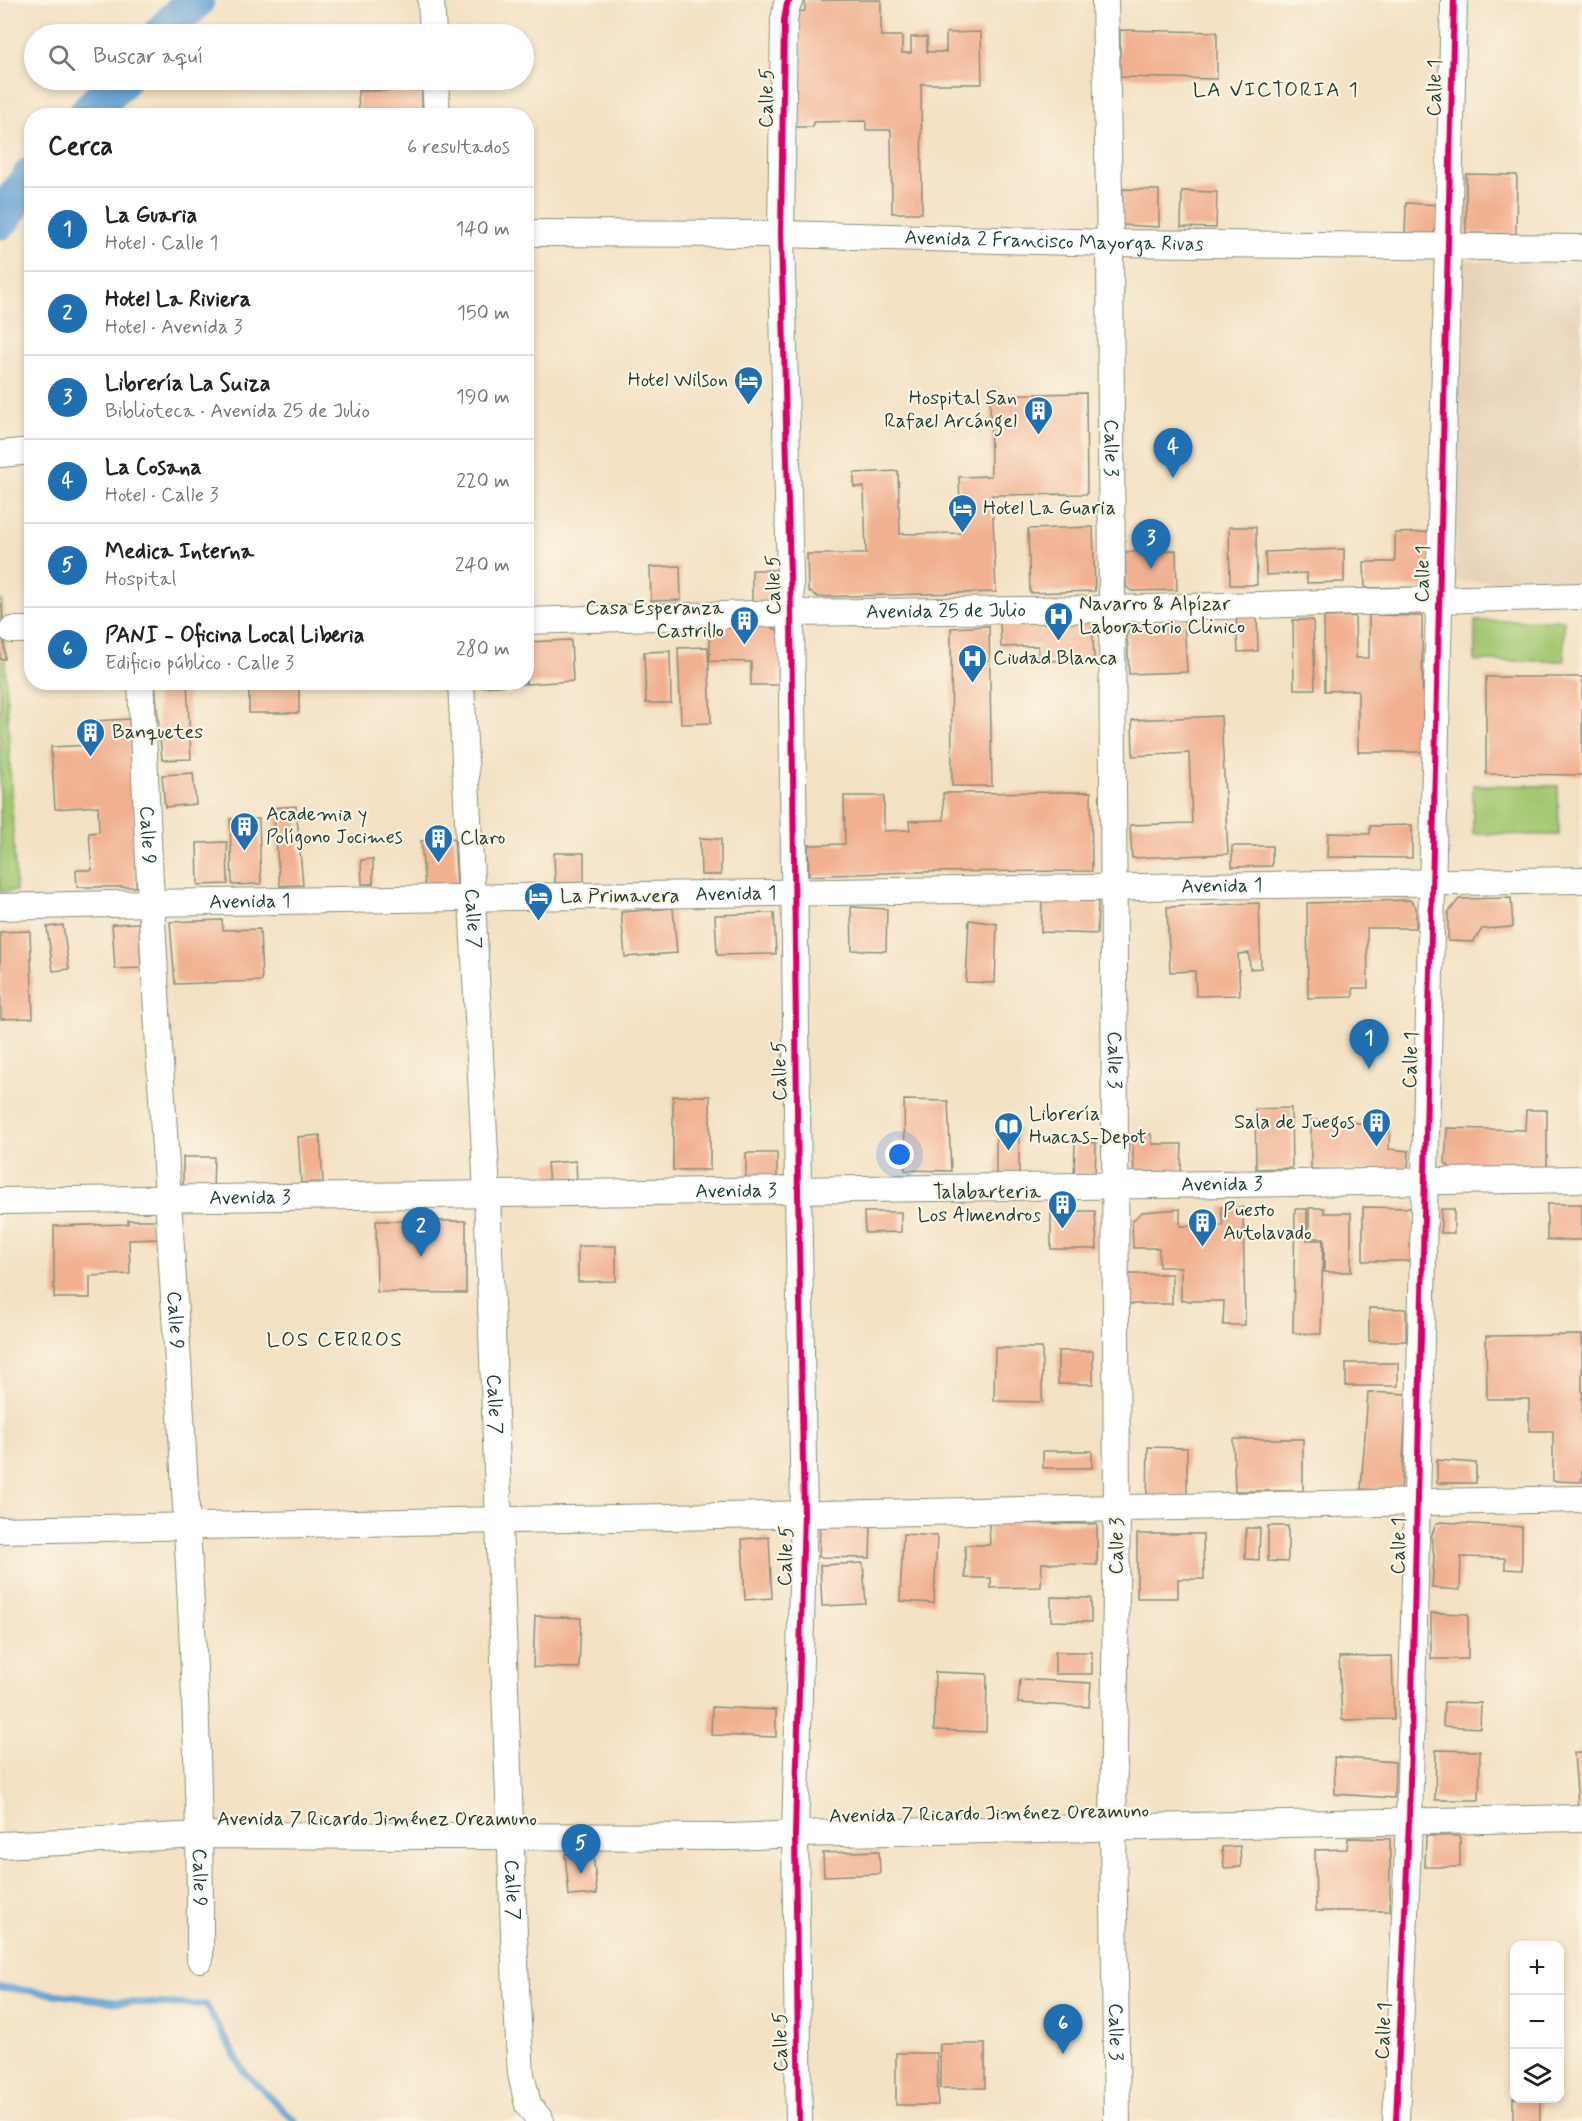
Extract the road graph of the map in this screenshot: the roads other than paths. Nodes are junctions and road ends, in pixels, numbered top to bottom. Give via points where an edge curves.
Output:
1 (431, 0) edge
2 (1105, 0) edge
3 (1454, 0) edge
4 (787, 10) edge
5 (432, 24) edge
6 (436, 90) edge
7 (437, 108) edge
8 (534, 233) edge
9 (782, 234) junction
10 (1110, 243) junction
11 (1448, 246) junction
12 (1582, 248) edge
13 (24, 452) edge
14 (0, 454) edge
15 (1582, 596) edge
16 (1439, 600) junction
17 (1112, 609) junction
18 (791, 613) junction
19 (534, 621) edge
20 (141, 690) edge
21 (461, 690) edge
22 (1582, 880) edge
23 (1432, 882) junction
24 (1113, 887) junction
25 (794, 892) junction
26 (473, 897) junction
27 (150, 903) junction
28 (0, 907) edge
29 (1582, 1179) edge
30 (1424, 1181) junction
31 (1114, 1186) junction
32 (798, 1190) junction
33 (486, 1194) junction
34 (168, 1199) junction
35 (0, 1201) edge
36 (1582, 1499) edge
37 (1416, 1502) junction
38 (1117, 1508) junction
39 (804, 1514) junction
40 (499, 1521) junction
41 (187, 1527) junction
42 (0, 1530) edge
43 (1582, 1818) edge
44 (1409, 1822) junction
45 (1113, 1828) junction
46 (795, 1833) junction
47 (201, 1835) junction
48 (512, 1836) junction
49 (0, 1845) edge
50 (200, 1959) dead end
51 (541, 2121) edge
52 (799, 2121) edge
53 (1117, 2121) edge
54 (1396, 2121) edge

1 - 5 street
2 - 10 street, Calle 3
3 - 11 street, Calle 1
4 - 9 street, Calle 5
6 - 7 street
8 - 9 street, Avenida 2 Francisco Mayorga Rivas
9 - 10 street, Avenida 2 Francisco Mayorga Rivas
9 - 18 street, Calle 5
10 - 11 street, Avenida 2 Francisco Mayorga Rivas
10 - 17 street, Calle 3
11 - 12 street, Avenida 2 Francisco Mayorga Rivas
11 - 16 street, Calle 1
13 - 14 street
15 - 16 street, Avenida 25 de Julio
16 - 17 street, Avenida 25 de Julio
16 - 23 street, Calle 1
17 - 18 street, Avenida 25 de Julio
17 - 24 street, Calle 3
18 - 19 street, Avenida 25 de Julio
18 - 25 street, Calle 5
20 - 27 street, Calle 9
21 - 26 street, Calle 7
22 - 23 street, Avenida 1
23 - 24 street, Avenida 1
23 - 30 street, Calle 1
24 - 25 street, Avenida 1
24 - 31 street, Calle 3
25 - 26 street, Avenida 1
25 - 32 street, Calle 5
26 - 27 street, Avenida 1
26 - 33 street, Calle 7
27 - 28 street, Avenida 1
27 - 34 street, Calle 9
29 - 30 street, Avenida 3
30 - 31 street, Avenida 3
30 - 37 street, Calle 1
31 - 32 street, Avenida 3
31 - 38 street, Calle 3
32 - 33 street, Avenida 3
32 - 39 street, Calle 5
33 - 34 street, Avenida 3
33 - 40 street, Calle 7
34 - 35 street, Avenida 3
34 - 41 street, Calle 9
36 - 37 street
37 - 38 street
37 - 44 street, Calle 1
38 - 39 street
38 - 45 street, Calle 3
39 - 40 street
39 - 46 street, Calle 5
40 - 41 street
40 - 48 street, Calle 7
41 - 42 street
41 - 47 street, Calle 9
43 - 44 street, Avenida 7 Ricardo Jiménez Oreamuno
44 - 45 street, Avenida 7 Ricardo Jiménez Oreamuno
44 - 54 street, Calle 1
45 - 46 street, Avenida 7 Ricardo Jiménez Oreamuno
45 - 53 street, Calle 3
46 - 48 street, Avenida 7 Ricardo Jiménez Oreamuno via 733,1837
46 - 52 street, Calle 5
47 - 48 street, Avenida 7 Ricardo Jiménez Oreamuno
47 - 49 street, Avenida 7 Ricardo Jiménez Oreamuno
47 - 50 street, Calle 9
48 - 51 street, Calle 7 via 521,2074 528,2105

